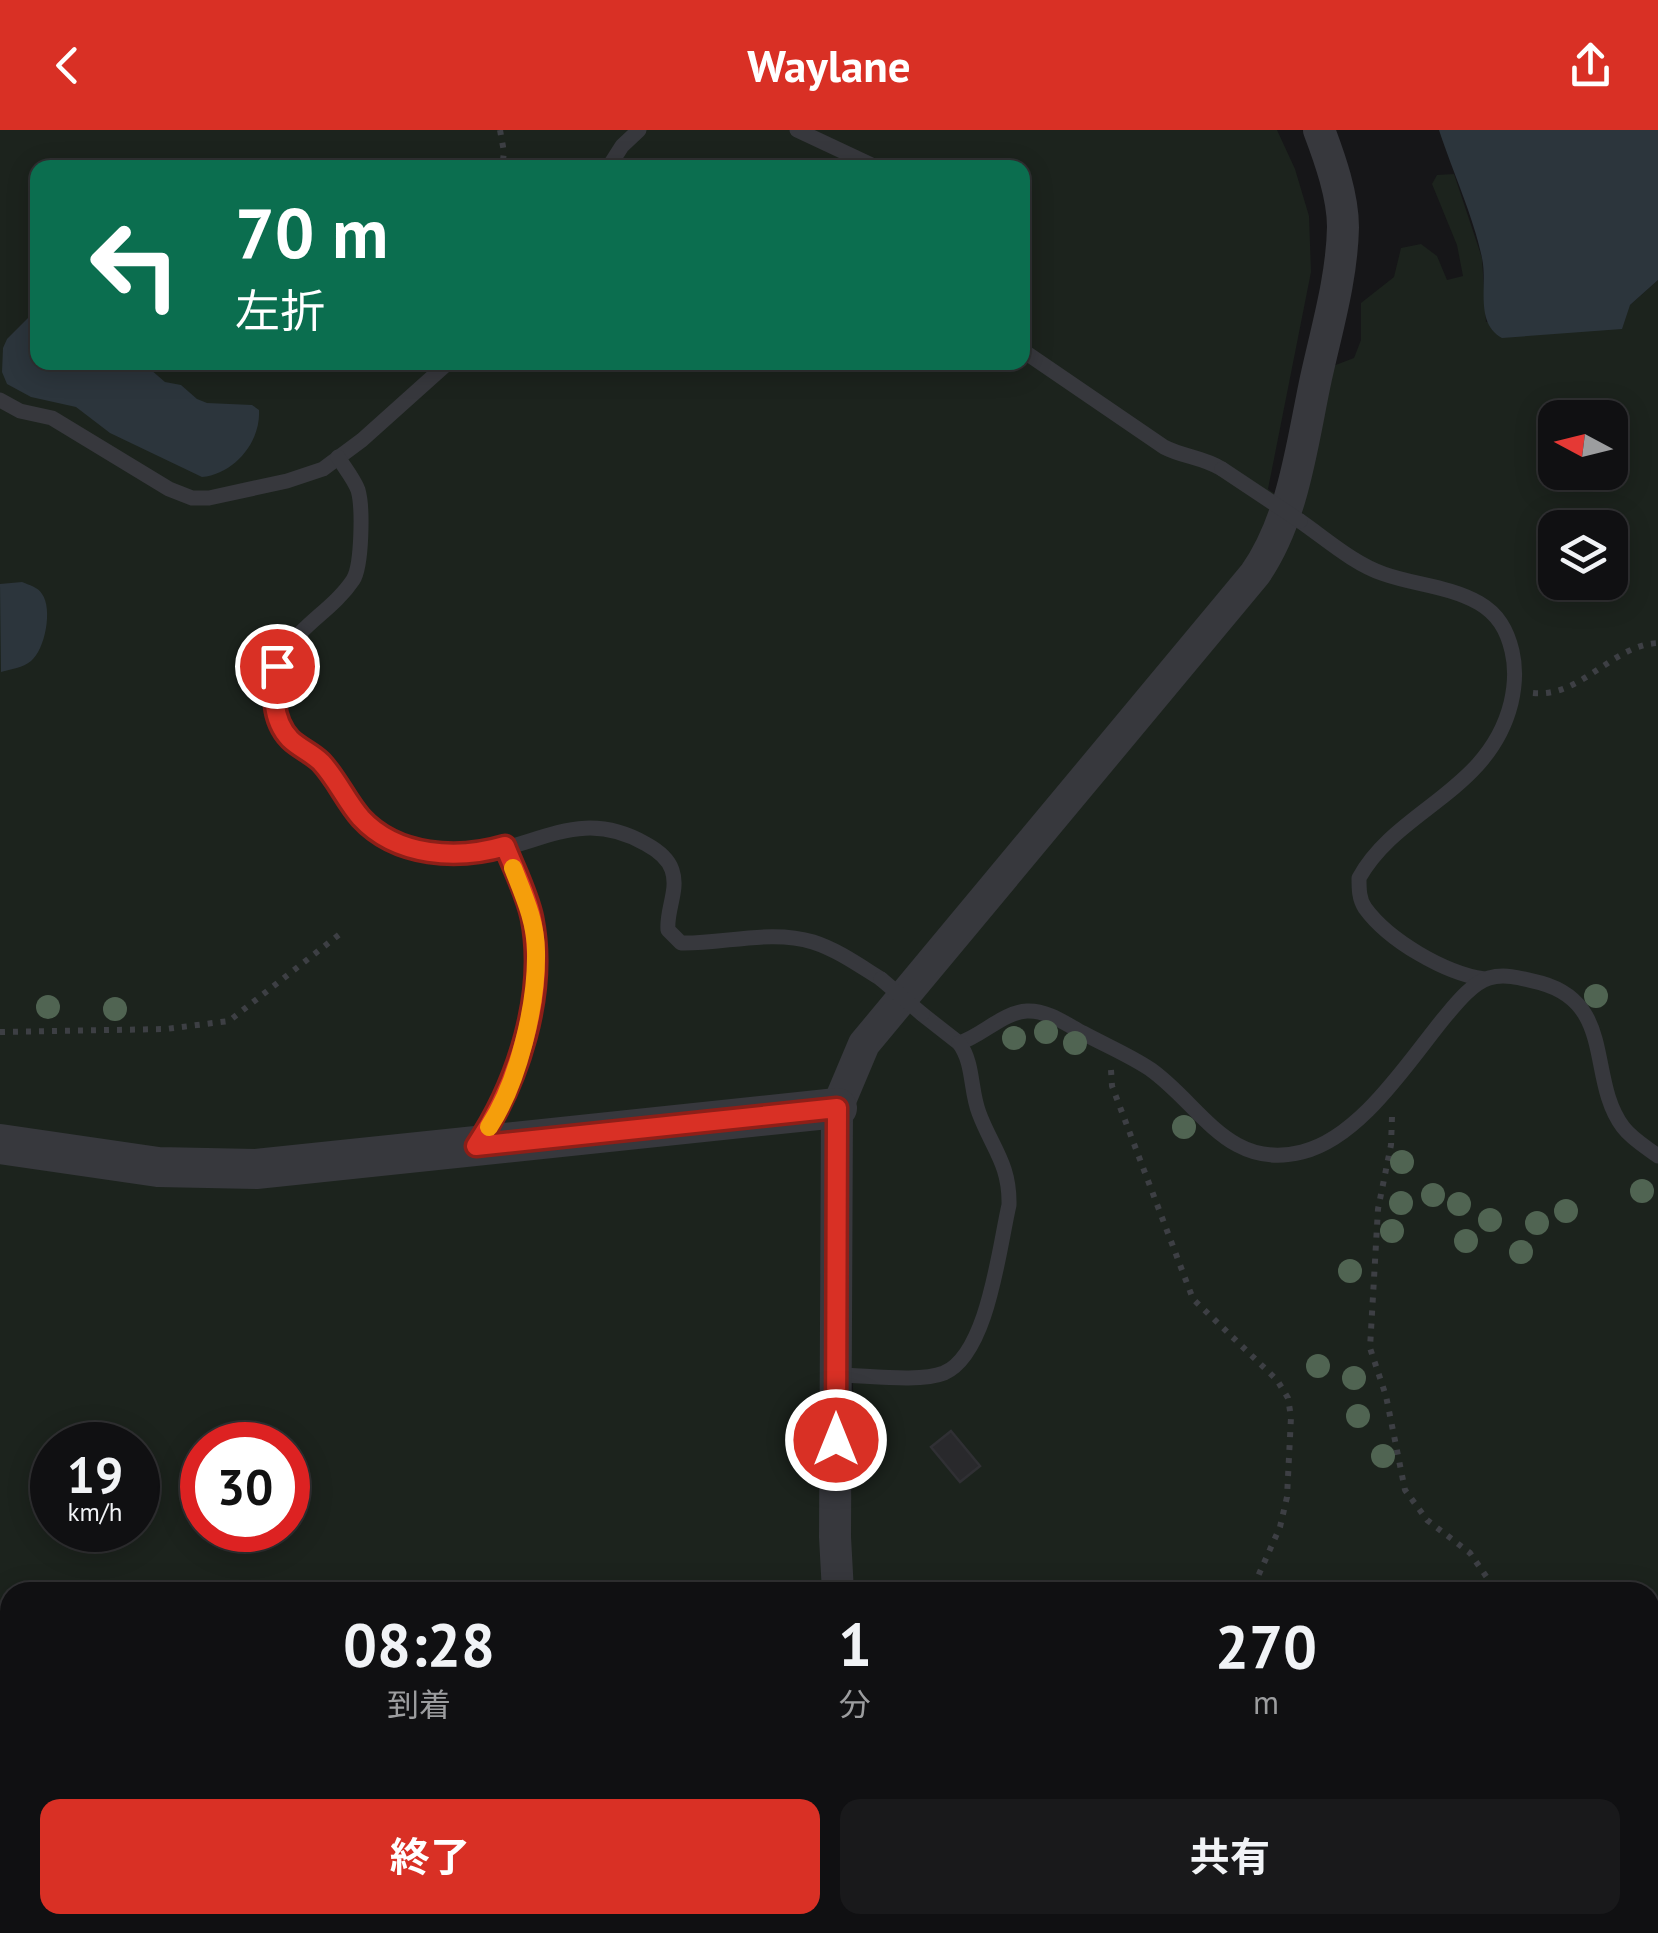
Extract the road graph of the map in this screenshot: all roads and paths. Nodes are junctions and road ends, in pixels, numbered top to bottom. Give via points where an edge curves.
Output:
1 (500, 130) edge
2 (638, 130) edge
3 (796, 130) edge
4 (1319, 130) edge
5 (503, 160) edge
6 (613, 160) edge
7 (861, 160) edge
8 (1030, 355) edge
9 (440, 370) edge
10 (0, 400) edge
11 (338, 457) junction
12 (1658, 643) edge
13 (1514, 692) junction
14 (505, 846) junction
15 (345, 930) dead end
16 (1484, 978) junction
17 (0, 1032) edge
18 (959, 1043) junction
19 (1109, 1047) junction
20 (1392, 1081) junction
21 (837, 1108) junction
22 (0, 1144) edge
23 (476, 1146) junction
24 (1658, 1156) edge
25 (836, 1375) junction
26 (837, 1582) edge
27 (1255, 1582) edge
28 (1489, 1582) edge

1 - 5 path
2 - 6 lane
3 - 7 lane
4 - 21 street via 1343,223 1338,282 1272,550 864,1044
8 - 13 lane, bridge via 1164,447 1222,469 1370,568 1480,603 1508,636
9 - 11 lane
10 - 11 lane via 52,418 192,498 287,481
11 - 14 lane via 358,491 360,563 354,579 284,650 274,684 279,721 380,833 429,852 480,854
12 - 13 path via 1635,646 1562,689
13 - 16 lane via 1486,757 1374,855 1359,878 1363,906 1383,927 1429,960
14 - 18 lane, bridge via 584,826 636,838 671,865 668,930 682,943 800,938 882,979
14 - 23 lane via 531,915 534,980 521,1050 499,1112
15 - 17 path via 229,1021
16 - 20 lane
16 - 24 lane via 1546,984 1570,996 1594,1030 1622,1126
18 - 19 lane via 1033,1010
18 - 25 lane via 1009,1186 983,1317 965,1356 947,1372
19 - 20 lane via 1151,1070 1216,1132 1256,1152 1303,1152 1344,1132
19 - 27 path via 1112,1086 1192,1299 1288,1398 1287,1497
20 - 28 path via 1392,1145 1378,1209 1370,1348 1405,1490 1428,1520 1470,1553
21 - 23 street
21 - 25 street
22 - 23 street via 158,1167 256,1169
25 - 26 street

